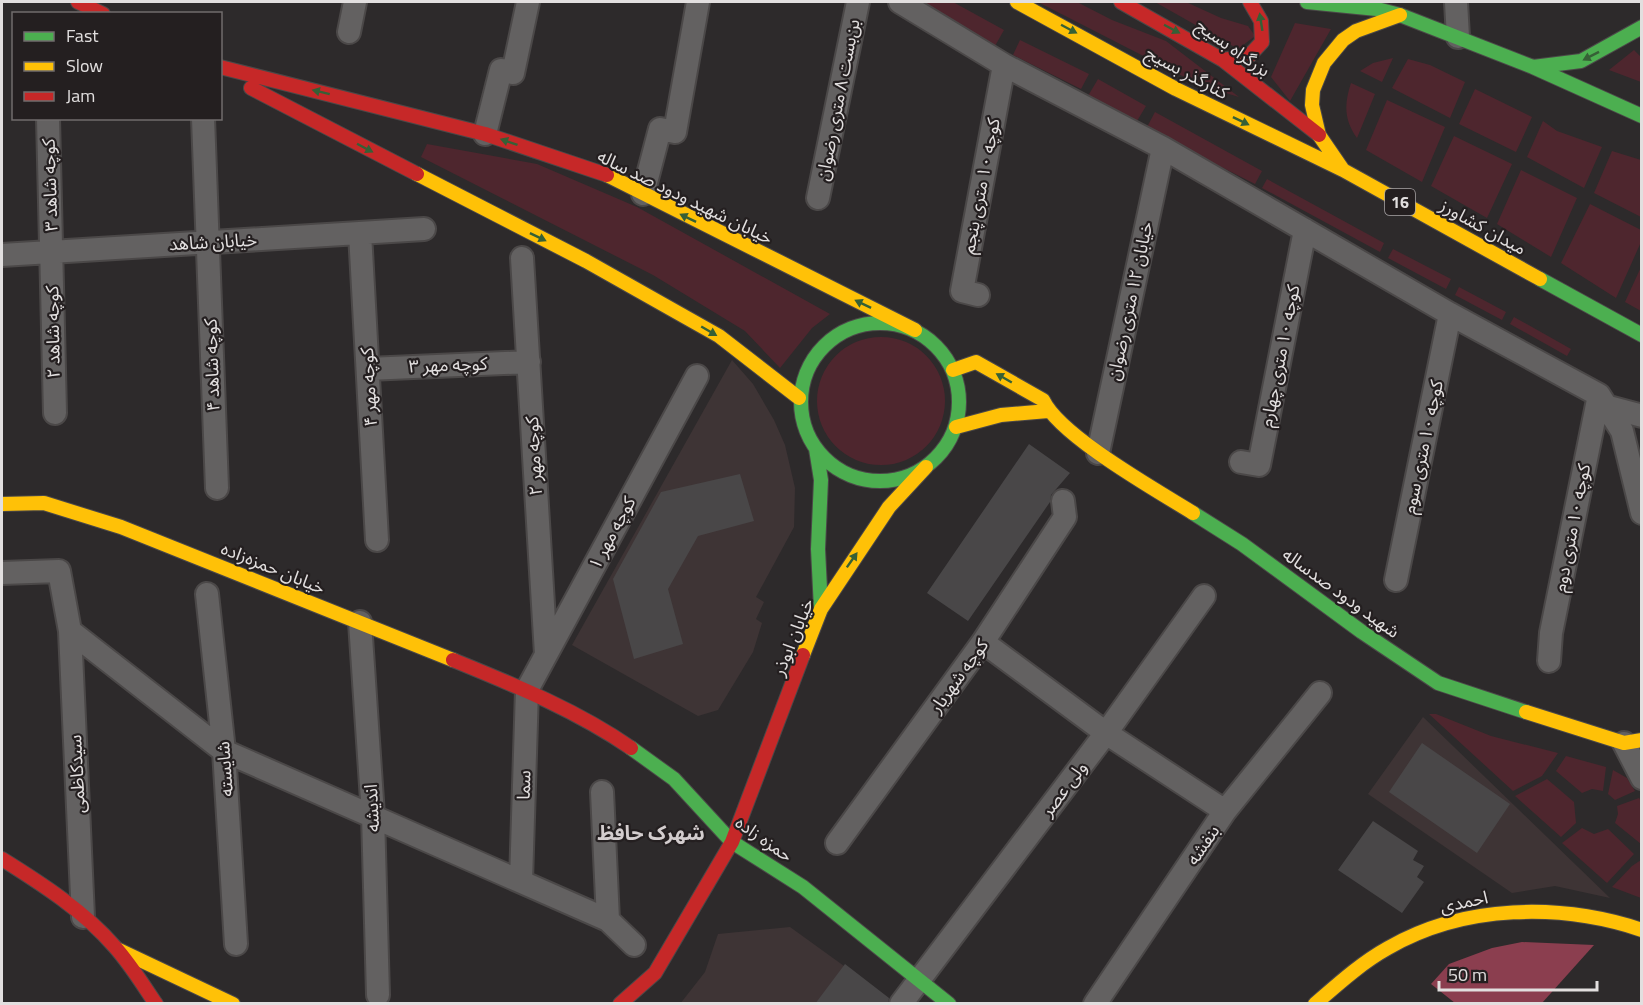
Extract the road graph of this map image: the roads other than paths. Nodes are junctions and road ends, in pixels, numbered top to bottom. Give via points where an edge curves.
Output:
1 (78, 2) edge
2 (355, 2) edge
3 (528, 2) edge
4 (698, 2) edge
5 (858, 2) edge
6 (900, 2) edge
7 (1017, 2) edge
8 (1120, 2) edge
9 (1250, 2) edge
10 (1307, 2) edge
11 (1456, 2) edge
12 (1376, 5) edge
13 (99, 12) edge
14 (1400, 15) junction
15 (1641, 27) edge
16 (349, 32) dead end
17 (1458, 37) junction
18 (1223, 60) junction
19 (1004, 65) junction
20 (1533, 67) junction
21 (222, 69) edge
22 (222, 70) edge
23 (1641, 116) edge
24 (48, 120) edge
25 (203, 120) edge
26 (485, 134) junction
27 (1319, 135) junction
28 (1163, 148) junction
29 (1343, 170) junction
30 (643, 194) junction
31 (818, 198) dead end
32 (424, 230) dead end
33 (1305, 231) junction
34 (360, 233) junction
35 (206, 243) junction
36 (52, 252) junction
37 (2, 255) edge
38 (522, 258) dead end
39 (978, 295) dead end
40 (1450, 314) junction
41 (915, 330) junction
42 (1641, 335) edge
43 (529, 362) junction
44 (368, 369) junction
45 (953, 369) junction
46 (697, 376) dead end
47 (799, 398) junction
48 (1604, 401) junction
49 (1047, 411) junction
50 (55, 413) dead end
51 (1641, 416) edge
52 (956, 427) junction
53 (816, 449) junction
54 (1098, 453) junction
55 (1241, 462) dead end
56 (926, 467) junction
57 (217, 488) dead end
58 (1063, 501) dead end
59 (2, 504) edge
60 (1641, 513) edge
61 (377, 540) dead end
62 (2, 573) edge
63 (1396, 579) dead end
64 (207, 594) dead end
65 (1204, 596) dead end
66 (821, 609) junction
67 (360, 622) junction
68 (70, 631) junction
69 (983, 642) junction
70 (546, 654) junction
71 (1550, 661) dead end
72 (526, 690) junction
73 (1320, 693) dead end
74 (1106, 733) junction
75 (1633, 742) edge
76 (224, 751) junction
77 (1641, 778) edge
78 (602, 792) dead end
79 (1225, 811) junction
80 (373, 815) junction
81 (732, 842) junction
82 (837, 843) dead end
83 (2, 860) edge
84 (521, 881) junction
85 (83, 917) junction
86 (608, 921) junction
87 (1641, 930) edge
88 (236, 944) dead end
89 (634, 945) dead end
90 (115, 947) junction
91 (919, 979) junction
92 (378, 995) dead end
93 (1325, 1001) edge
94 (156, 1004) edge
95 (233, 1004) edge
96 (620, 1004) edge
97 (901, 1004) edge
98 (949, 1004) edge
99 (1095, 1004) edge

1 - 13 main road
2 - 16 street
3 - 26 street via 513,73 501,70
4 - 30 street via 675,132 660,129
5 - 31 street, بن‌بست ۸ متری رضوان
6 - 19 street
7 -> 29 main road, کنارگذر بسیج via 1176,89
8 -> 18 main road, بزرگراه بسیج / 16
18 -> 9 main road via 1252,54 1259,47 1263,24
10 - 12 main road
11 - 17 street
12 - 14 main road
14 - 17 main road
14 - 27 main road, میدان کشاورز / 16 via 1357,30 1331,50 1317,70 1312,102
15 -> 20 main road via 1581,61
17 - 20 main road
18 - 27 main road, بزرگراه بسیج / 16
19 - 28 street
19 - 39 street, کوچه ۱۰ متری پنجم via 962,291
20 - 23 main road
26 -> 21 main road, خیابان شهید ودود صد ساله
22 -> 47 main road, خیابان شهید ودود صد ساله via 586,261 719,336
24 - 36 street, کوچه شاهد ۳
25 - 35 street, کوچه شاهد ۴
30 -> 26 main road, خیابان شهید ودود صد ساله via 603,173
27 - 29 main road, میدان کشاورز / 16
28 - 33 street
28 - 54 street, خیابان ۱۲ متری رضوان
29 - 42 main road, میدان کشاورز / 16
41 -> 30 main road, خیابان شهید ودود صد ساله
32 - 34 street, خیابان شاهد
33 - 40 street
33 - 55 street, کوچه ۱۰ متری چهارم via 1259,465
34 - 35 street, خیابان شاهد
34 - 44 street, کوچه مهر ۴
35 - 36 street, خیابان شاهد
35 - 57 street, کوچه شاهد ۴
36 - 37 street, خیابان شاهد
36 - 50 street, کوچه شاهد ۲
38 - 43 street, کوچه مهر ۲
40 - 48 street
40 - 63 street, کوچه ۱۰ متری سوم
41 - 45 main road via 942,351
41 - 47 main road via 889,323 862,325 837,336 817,354
43 - 44 street, کوچه مهر ۳
43 - 70 street, کوچه مهر ۲
44 - 61 street, کوچه مهر ۴
49 -> 45 main road, شهید ودود صدساله via 1043,400 976,362
45 - 52 main road via 960,402
46 - 70 street, کوچه مهر ۱
47 - 53 main road
48 - 51 street
48 - 60 street via 1622,430
48 - 71 street, کوچه ۱۰ متری دوم via 1551,633
49 - 52 main road via 1000,413
49 - 54 main road, شهید ودود صدساله
52 - 56 main road via 945,450
53 - 56 main road via 834,466 855,477 879,482 904,478
53 - 66 main road via 821,480
54 - 75 main road, شهید ودود صدساله via 1242,544 1438,683
66 -> 56 main road, خیابان ابوذر via 889,507
58 - 69 street, کوچه شهریار via 1065,517
59 - 67 main road, خیابان حمزه‌زاده via 44,503 84,514
62 - 68 street, سیدکاظمی via 59,571
64 - 76 street, شایسته
65 - 74 street, ولی عصر
66 - 81 main road, خیابان ابوذر
67 - 72 main road, خیابان حمزه‌زاده
67 - 80 street, اندیشه
68 - 76 street
68 - 85 street, سیدکاظمی
69 - 74 street
69 - 82 street, کوچه شهریار
70 - 72 street, کوچه مهر ۱
72 - 81 main road, حمزه زاده via 605,730 674,780
72 - 84 street, سما
73 - 79 street, بنفشه
74 - 79 street
74 - 91 street, ولی عصر
75 - 77 street
76 - 80 street
76 - 88 street, شایسته
78 - 86 street
79 - 99 street, بنفشه
80 - 84 street
80 - 92 street, اندیشه
81 - 91 main road, حمزه زاده via 803,887
81 - 96 main road, خیابان ابوذر via 655,973
83 - 85 main road
84 - 86 street
85 - 90 main road
86 - 89 street
87 - 93 main road, احمدی via 1586,916 1538,911 1490,914 1445,923 1398,942
90 - 94 main road
90 - 95 main road
91 - 97 street, ولی عصر
91 - 98 main road, حمزه زاده

